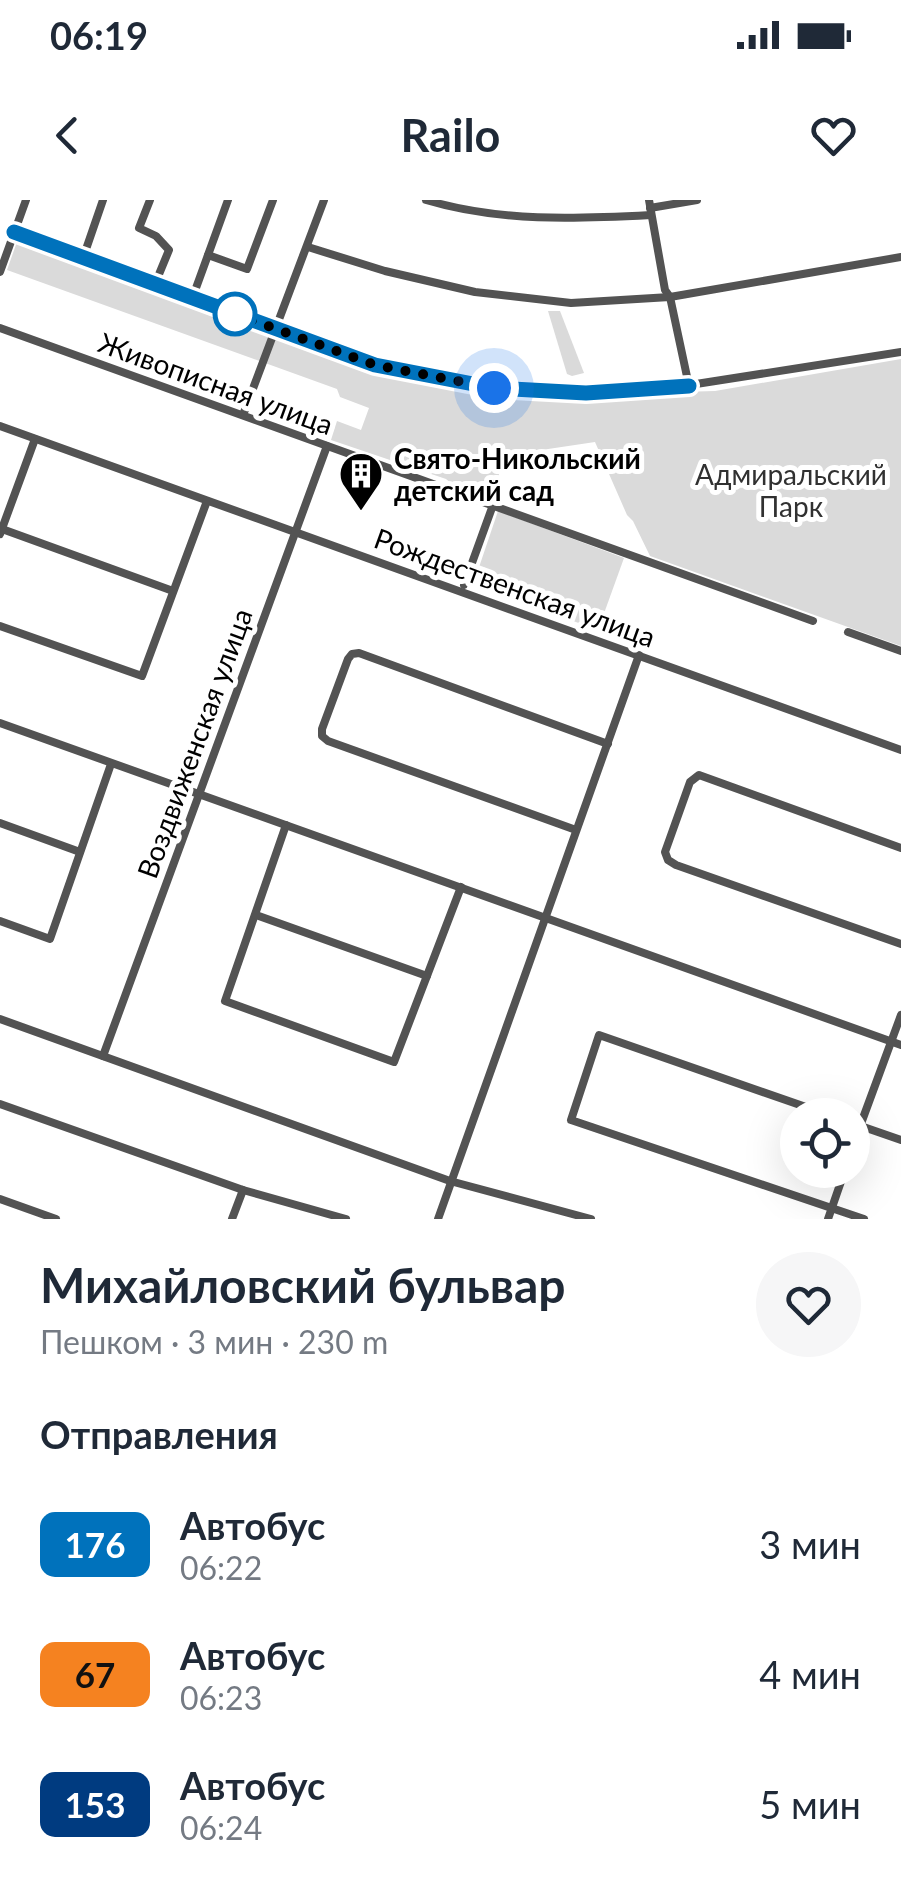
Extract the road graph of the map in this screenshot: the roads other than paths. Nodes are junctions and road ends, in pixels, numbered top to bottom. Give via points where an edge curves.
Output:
1 (26, 200) edge
2 (103, 200) edge
3 (150, 200) edge
4 (228, 200) edge
5 (273, 200) edge
6 (311, 200) edge
7 (426, 200) edge
8 (697, 200) edge
9 (323, 202) edge
10 (650, 208) edge
11 (14, 232) junction
12 (308, 247) junction
13 (208, 255) junction
14 (901, 257) edge
15 (83, 258) junction
16 (0, 272) edge
17 (155, 284) junction
18 (670, 296) junction
19 (192, 298) junction
20 (0, 328) edge
21 (274, 329) junction
22 (901, 352) edge
23 (689, 386) junction
24 (243, 416) junction
25 (0, 426) edge
26 (35, 438) junction
27 (327, 446) junction
28 (207, 500) junction
29 (493, 504) junction
30 (1, 532) edge
31 (296, 532) junction
32 (464, 585) dead end
33 (173, 591) junction
34 (814, 621) dead end
35 (0, 626) edge
36 (848, 632) dead end
37 (901, 651) edge
38 (639, 655) junction
39 (0, 722) edge
40 (608, 744) junction
41 (901, 750) edge
42 (111, 764) junction
43 (200, 793) junction
44 (0, 823) edge
45 (286, 824) junction
46 (576, 830) junction
47 (901, 848) edge
48 (80, 852) junction
49 (461, 887) junction
50 (256, 915) junction
51 (545, 919) junction
52 (0, 921) edge
53 (901, 944) edge
54 (428, 976) junction
55 (901, 1015) edge
56 (0, 1020) edge
57 (896, 1044) edge
58 (102, 1056) junction
59 (780, 1098) edge
60 (869, 1098) edge
61 (0, 1104) edge
62 (870, 1129) edge
63 (901, 1140) edge
64 (450, 1182) junction
65 (838, 1188) edge
66 (242, 1190) junction
67 (0, 1198) edge
68 (829, 1214) edge
69 (56, 1219) edge
70 (232, 1219) edge
71 (346, 1219) edge
72 (438, 1219) edge
73 (591, 1219) edge
74 (864, 1219) edge

1 - 11 street
2 - 15 street
3 - 17 street via 139,228 168,250
4 - 13 street
5 - 13 street via 247,269
6 - 9 street
7 - 10 street via 522,218
8 - 10 street
9 - 12 street
10 - 18 street
11 - 15 street
11 - 16 street
12 - 18 street via 475,292 571,303
12 - 21 street
13 - 19 street
14 - 18 street
15 - 17 street
17 - 19 street
18 - 23 street
19 - 21 street
20 - 24 street, Живописная улица
21 - 23 street via 375,365 494,388 586,393
21 - 24 street
22 - 23 street
24 - 27 street, Живописная улица
25 - 26 street, Рождественская улица
26 - 28 street, Рождественская улица
26 - 30 street
27 - 29 street, Живописная улица
27 - 31 street, Воздвиженская улица
28 - 31 street, Рождественская улица
28 - 33 street
29 - 32 street
29 - 34 street, Живописная улица
30 - 33 street
31 - 38 street, Рождественская улица
31 - 43 street, Воздвиженская улица
33 - 35 street via 142,676
36 - 37 street
38 - 40 street
38 - 41 street, Рождественская улица
39 - 42 street
40 - 46 street
40 - 46 street via 359,653 348,658 322,736
42 - 43 street
42 - 48 street
43 - 45 street
43 - 58 street, Воздвиженская улица
44 - 48 street
45 - 49 street
45 - 50 street
46 - 51 street
47 - 53 street via 700,775 690,782 666,852 676,864
48 - 52 street via 50,939
49 - 51 street
49 - 54 street
50 - 54 street
50 - 54 street via 225,1001 394,1062
51 - 57 street
51 - 64 street
55 - 57 street
56 - 58 street
57 - 60 street
58 - 64 street
59 - 68 street via 599,1035 571,1120
61 - 66 street
62 - 63 street
64 - 72 street
64 - 73 street
65 - 68 street
66 - 70 street
66 - 71 street
67 - 69 street
68 - 74 street

